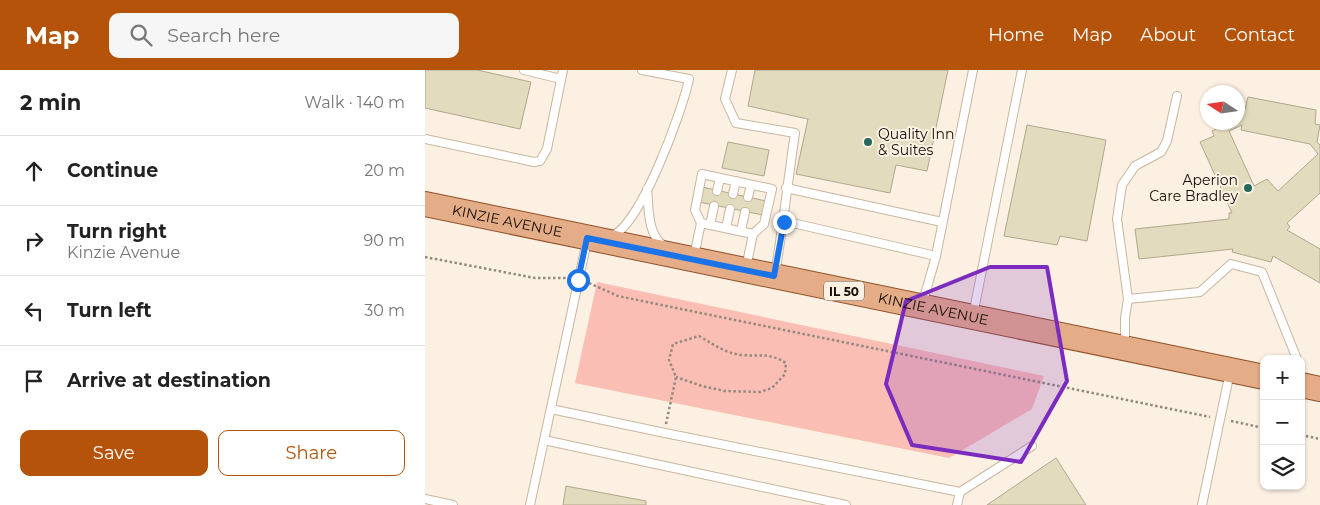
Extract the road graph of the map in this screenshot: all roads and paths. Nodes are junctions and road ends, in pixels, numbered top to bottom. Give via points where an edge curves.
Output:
1 (524, 70) edge
2 (563, 70) edge
3 (641, 70) edge
4 (691, 70) edge
5 (732, 70) edge
6 (973, 70) edge
7 (1022, 70) edge
8 (561, 79) junction
9 (689, 79) junction
10 (1177, 96) dead end
11 (425, 139) edge
12 (720, 178) junction
13 (735, 181) junction
14 (751, 185) junction
15 (786, 188) junction
16 (647, 189) junction
17 (717, 190) dead end
18 (733, 194) dead end
19 (748, 197) dead end
20 (425, 204) edge
21 (714, 206) dead end
22 (730, 209) dead end
23 (745, 212) dead end
24 (784, 222) junction
25 (942, 222) junction
26 (705, 224) junction
27 (726, 228) junction
28 (741, 232) junction
29 (753, 234) junction
30 (592, 239) junction
31 (425, 256) edge
32 (936, 256) junction
33 (686, 258) junction
34 (746, 270) junction
35 (774, 276) junction
36 (578, 280) junction
37 (1128, 299) junction
38 (921, 306) junction
39 (973, 317) junction
40 (1125, 348) junction
41 (1295, 355) edge
42 (1231, 370) junction
43 (1260, 376) edge
44 (676, 378) junction
45 (1305, 386) edge
46 (1320, 388) edge
47 (551, 408) junction
48 (1220, 419) junction
49 (1260, 427) edge
50 (665, 433) junction
51 (1305, 436) edge
52 (1320, 439) edge
53 (544, 440) junction
54 (1032, 446) dead end
55 (960, 492) junction
56 (425, 499) edge
57 (453, 505) edge
58 (530, 505) edge
59 (846, 505) edge
60 (957, 505) edge
61 (1202, 505) edge

1 - 8 lane
2 - 8 lane
3 - 9 lane
4 - 9 lane
5 - 15 lane via 725,99 736,123 795,133
6 - 25 lane
7 - 39 lane
8 - 11 lane via 547,149 540,161
9 - 16 lane via 679,117
10 - 37 lane via 1167,141 1161,152 1135,166 1122,185 1117,219
12 - 13 lane
12 - 17 lane
12 - 26 lane via 702,174 695,210
13 - 14 lane
13 - 18 lane
14 - 19 lane
14 - 29 lane via 772,189 765,224
15 - 24 lane
15 - 25 lane
16 - 30 lane via 631,220 615,235
16 - 33 lane via 651,230 659,243
20 - 30 main road, KINZIE AVENUE / IL 50
21 - 26 lane
22 - 27 lane
23 - 28 lane
24 - 32 lane
24 - 35 lane
25 - 32 lane
26 - 27 lane
26 - 33 lane
27 - 28 lane
28 - 29 lane
29 - 34 lane
30 - 33 main road, KINZIE AVENUE / IL 50
30 - 36 lane
31 - 36 path via 535,278
32 - 38 lane
33 - 34 main road, KINZIE AVENUE / IL 50
34 - 35 main road, KINZIE AVENUE / IL 50
35 - 38 main road, KINZIE AVENUE / IL 50
36 - 47 lane
36 - 48 path via 618,296
37 - 40 lane
37 - 41 lane via 1200,292 1231,264 1262,272
38 - 39 main road, KINZIE AVENUE / IL 50
39 - 40 main road, KINZIE AVENUE / IL 50
40 - 42 main road, KINZIE AVENUE / IL 50
42 - 43 main road, KINZIE AVENUE / IL 50
42 - 48 lane
44 - 44 path via 669,360 673,344 699,336 726,352 775,356 786,362 785,374 772,388 760,392 725,391
44 - 50 path
45 - 46 main road
47 - 50 lane
47 - 53 lane
48 - 49 path
48 - 61 lane
50 - 55 lane
51 - 52 path
53 - 58 lane
53 - 59 lane
54 - 55 lane
55 - 60 lane
56 - 57 lane

